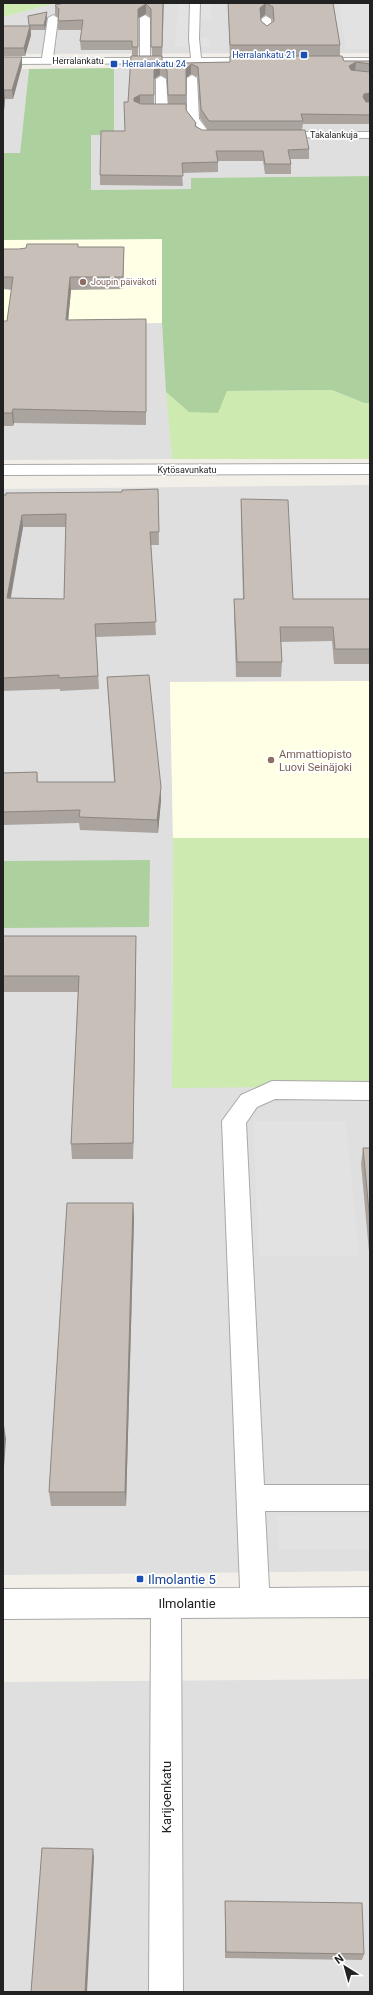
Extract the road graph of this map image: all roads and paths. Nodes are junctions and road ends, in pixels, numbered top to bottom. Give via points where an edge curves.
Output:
1 (195, 3) edge
2 (53, 18) dead end
3 (145, 18) edge
4 (266, 19) edge
5 (267, 33) edge
6 (3, 61) edge
7 (47, 61) junction
8 (145, 61) junction
9 (196, 61) junction
10 (269, 61) edge
11 (306, 61) edge
12 (370, 61) edge
13 (192, 78) edge
14 (161, 79) edge
15 (148, 109) edge
16 (162, 109) junction
17 (185, 109) junction
18 (218, 135) edge
19 (266, 135) edge
20 (370, 135) edge
21 (370, 469) edge
22 (3, 470) edge
23 (370, 1091) edge
24 (251, 1498) junction
25 (370, 1498) edge
26 (370, 1602) edge
27 (166, 1603) junction
28 (3, 1604) edge
29 (255, 1604) junction
30 (166, 1992) edge

1 - 9 street
2 - 7 street
3 - 8 street
4 - 5 street
6 - 7 street, Herralankatu
7 - 8 street, Herralankatu
8 - 9 street, Herralankatu
9 - 10 street, Herralankatu
11 - 12 street
13 - 17 street
14 - 16 street
15 - 16 street
16 - 17 street
17 - 18 street via 203,134
19 - 20 street, Takalankuja
21 - 22 street, Kytösavunkatu
23 - 24 street via 272,1090 249,1101 234,1121
24 - 25 street
24 - 29 street
26 - 29 street, Ilmolantie
27 - 28 street, Ilmolantie
27 - 29 street, Ilmolantie
27 - 30 street, Karijoenkatu

